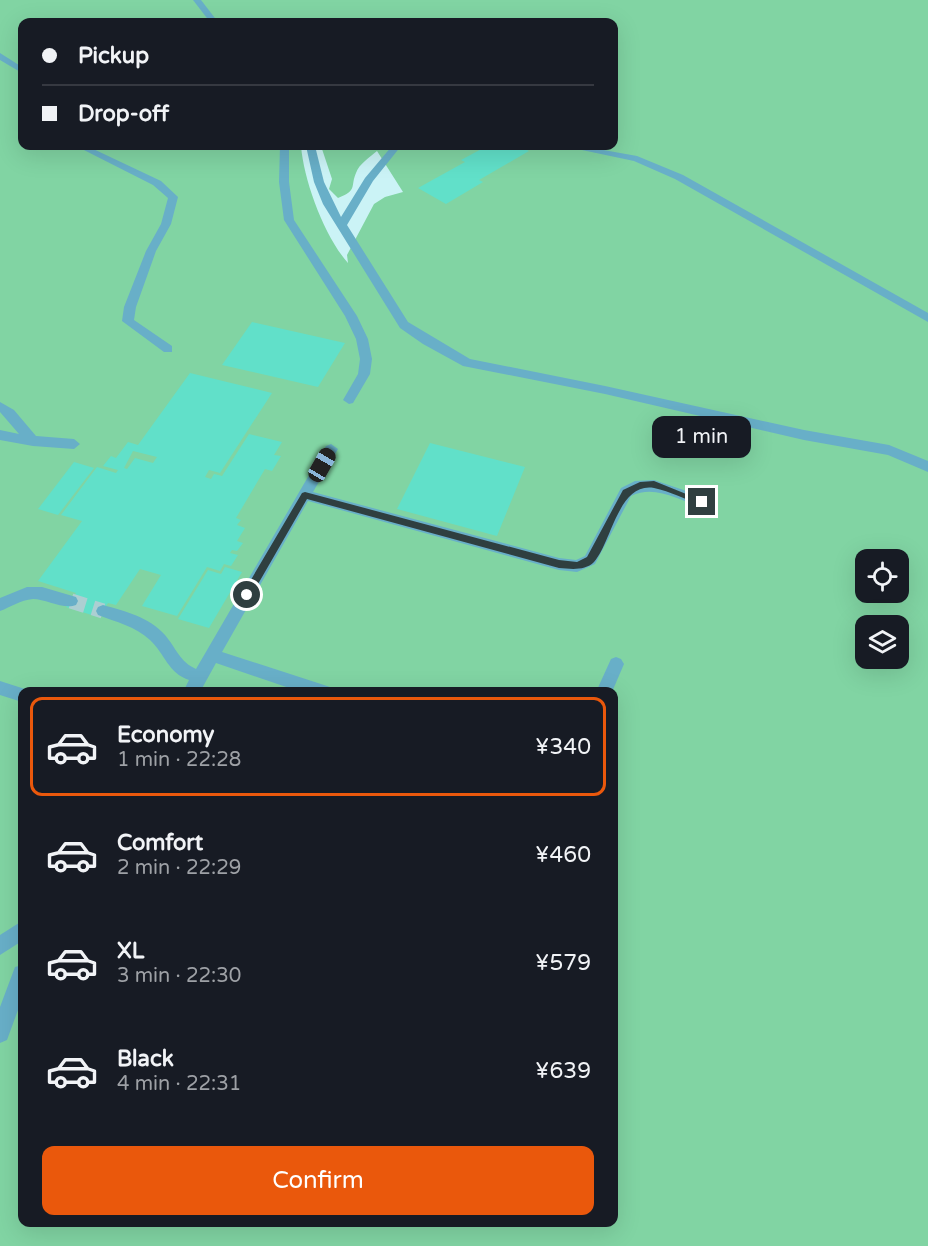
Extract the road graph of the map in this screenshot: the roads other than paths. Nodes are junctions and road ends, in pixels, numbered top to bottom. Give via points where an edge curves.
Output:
1 (197, 0) edge
2 (211, 18) edge
3 (0, 56) edge
4 (18, 68) edge
5 (88, 150) edge
6 (284, 150) edge
7 (311, 150) edge
8 (394, 150) edge
9 (589, 150) edge
10 (340, 225) junction
11 (928, 318) edge
12 (168, 349) dead end
13 (349, 400) dead end
14 (0, 406) edge
15 (0, 435) edge
16 (33, 441) junction
17 (74, 444) dead end
18 (331, 449) dead end
19 (928, 467) edge
20 (305, 495) junction
21 (702, 502) dead end
22 (70, 601) tunnel mouth
23 (0, 605) edge
24 (103, 611) tunnel mouth
25 (212, 655) junction
26 (616, 664) dead end
27 (199, 677) junction
28 (194, 687) edge
29 (309, 687) edge
30 (606, 687) edge
31 (0, 688) edge
32 (18, 694) edge
33 (18, 933) edge
34 (0, 946) edge
35 (18, 985) edge
36 (0, 1033) edge

1 - 2 street
3 - 4 street
5 - 12 street via 157,183 173,197 128,321
6 - 13 street via 289,220 362,339 364,374
7 - 10 street via 319,182
8 - 10 street
9 - 11 street via 637,159 679,177
10 - 19 street via 404,325 467,363 890,450
14 - 16 street
15 - 16 street
16 - 17 street
18 - 20 street
20 - 21 street via 578,566 590,560 626,492 654,484
20 - 25 street
22 - 23 street via 41,592 18,594
24 - 27 street via 135,621 153,633 176,666
25 - 27 street
25 - 29 street
26 - 30 street
27 - 28 street
31 - 32 street
33 - 34 street
35 - 36 street

